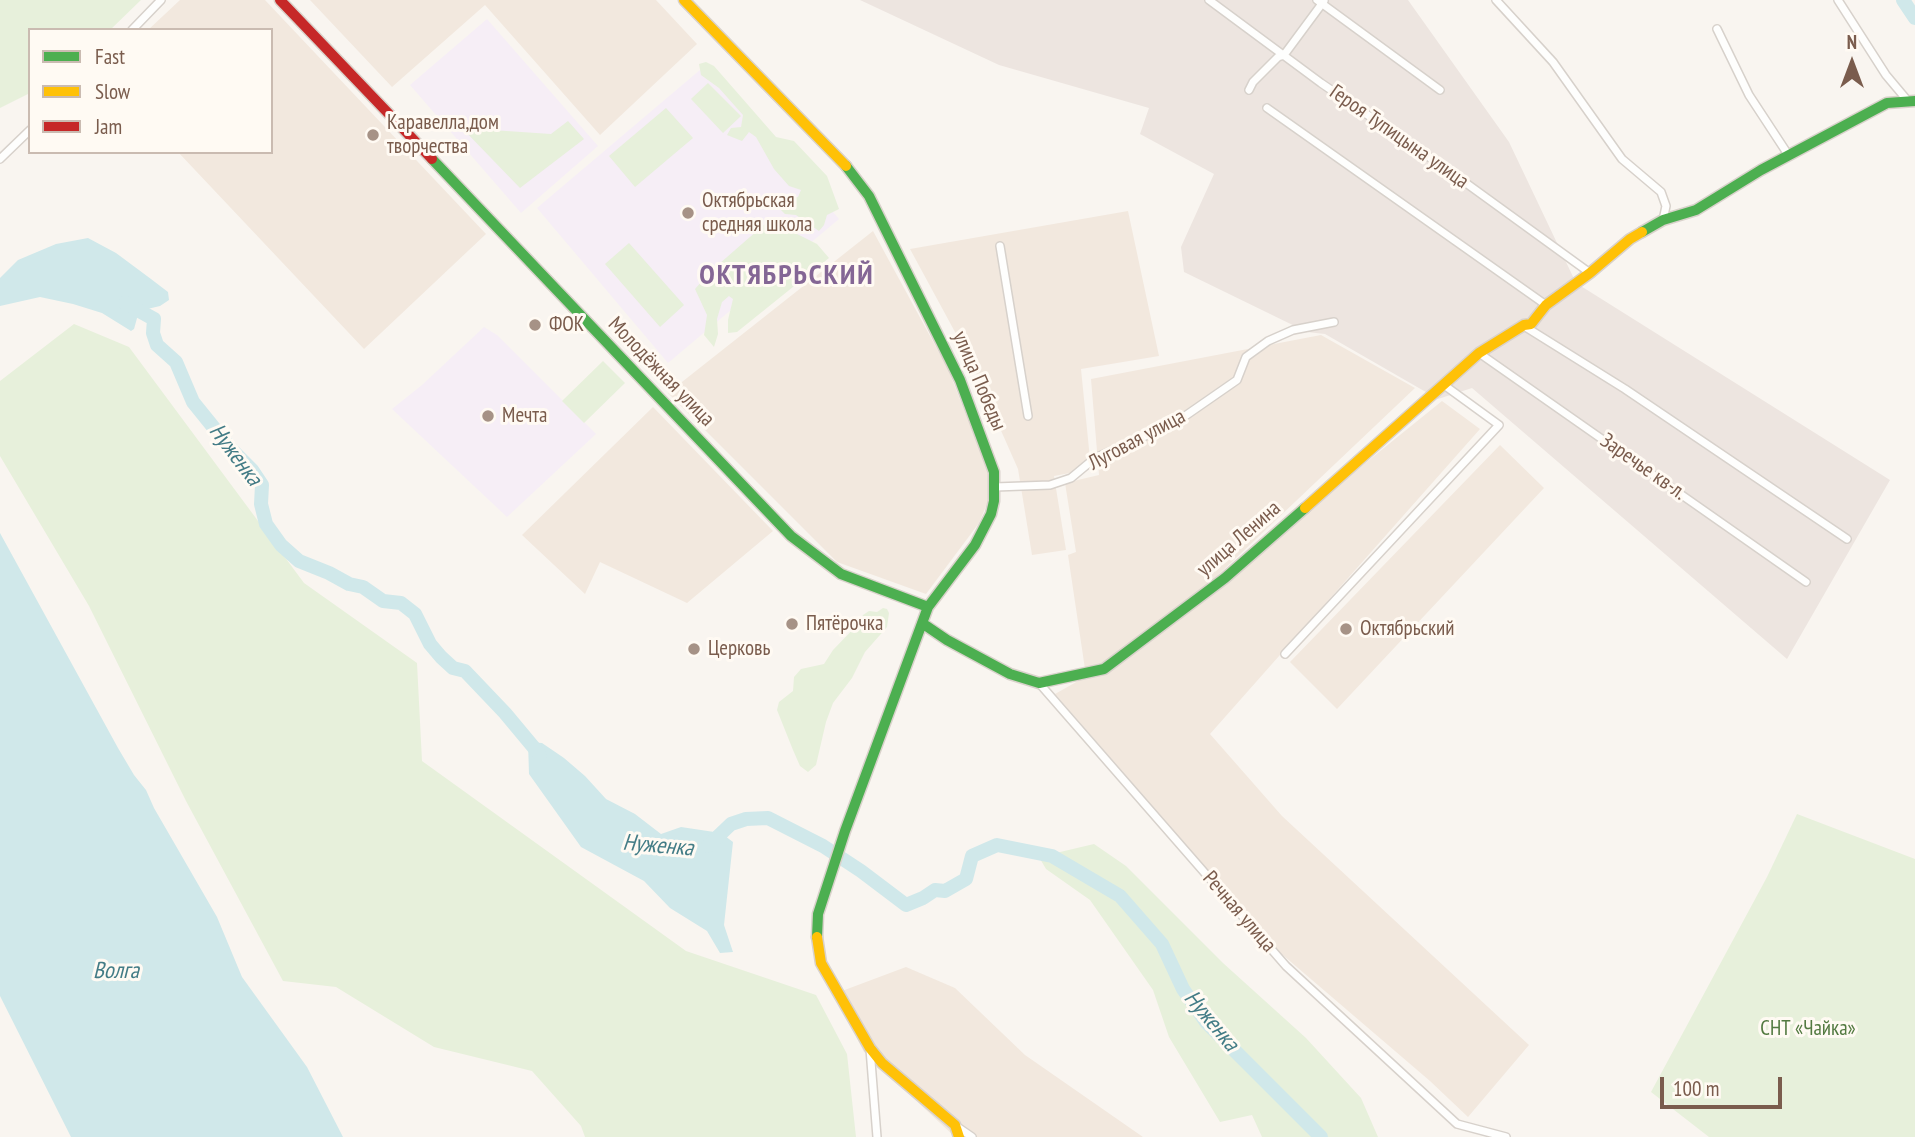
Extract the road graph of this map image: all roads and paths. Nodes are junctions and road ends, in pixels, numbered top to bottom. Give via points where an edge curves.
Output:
1 (161, 0) edge
2 (280, 0) edge
3 (684, 0) edge
4 (1209, 0) edge
5 (1496, 0) edge
6 (1838, 0) edge
7 (1321, 1) edge
8 (134, 28) edge
9 (1717, 29) dead end
10 (1284, 55) junction
11 (1249, 90) dead end
12 (1440, 90) dead end
13 (1911, 100) edge
14 (1267, 108) dead end
15 (28, 132) edge
16 (1789, 156) junction
17 (0, 159) edge
18 (1662, 220) junction
19 (1000, 246) dead end
20 (1590, 272) junction
21 (1546, 305) junction
22 (1334, 322) dead end
23 (1524, 325) junction
24 (1479, 353) junction
25 (1444, 385) junction
26 (1028, 416) dead end
27 (995, 487) junction
28 (1847, 540) dead end
29 (1806, 582) dead end
30 (928, 607) junction
31 (922, 622) junction
32 (1285, 654) dead end
33 (1039, 683) junction
34 (870, 1048) junction
35 (955, 1125) junction
36 (877, 1137) edge
37 (959, 1137) edge
38 (972, 1137) edge
39 (1506, 1137) edge

1 - 8 street
2 - 30 street, Молодёжная улица via 792,536 841,575
3 - 27 street, улица Победы via 869,196 960,380 988,452
4 - 10 street, Героя Тупицына улица
5 - 18 street via 1553,62 1622,159 1661,192 1666,206
6 - 13 street via 1886,75
7 - 10 street
7 - 12 street
9 - 16 street via 1749,95
10 - 11 street
10 - 20 street, Героя Тупицына улица
13 - 16 street, улица Ленина via 1886,103
14 - 21 street
15 - 17 street
16 - 18 street, улица Ленина via 1696,210
18 - 20 street, улица Ленина
19 - 26 street
20 - 21 street, улица Ленина
21 - 23 street, улица Ленина via 1536,320
22 - 27 street, Луговая улица via 1293,330 1268,341 1246,357 1237,380 1175,423 1095,458 1071,478 1050,485
23 - 24 street, улица Ленина
23 - 28 street via 1625,388
24 - 25 street, улица Ленина
24 - 29 street, Заречье кв-л.
25 - 32 street via 1499,425
25 - 33 street, улица Ленина via 1225,578 1104,669
27 - 30 street, улица Победы via 984,531
30 - 31 street, улица Победы
31 - 33 street via 1010,674
31 - 34 street, улица Победы via 818,914 821,963
33 - 39 street, Речная улица via 1286,966 1457,1124
34 - 35 street, улица Победы
34 - 36 street
35 - 37 street
35 - 38 street

